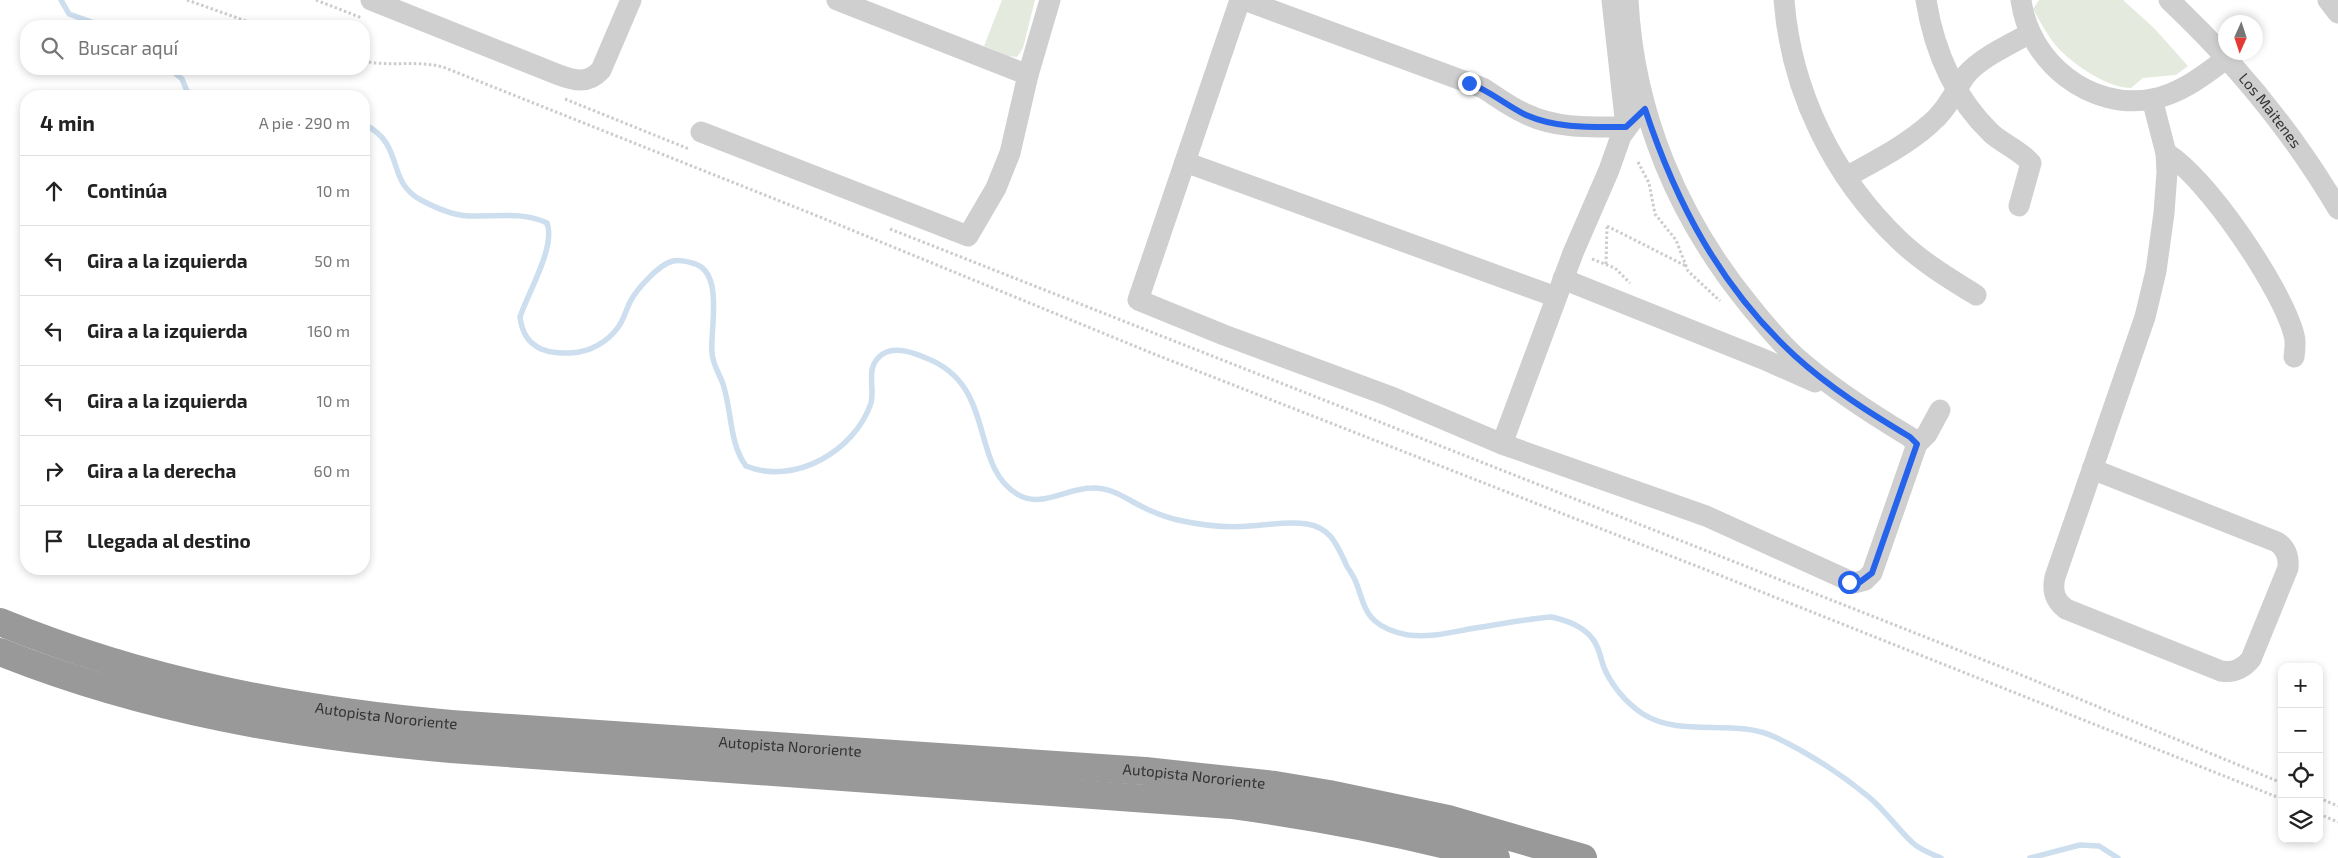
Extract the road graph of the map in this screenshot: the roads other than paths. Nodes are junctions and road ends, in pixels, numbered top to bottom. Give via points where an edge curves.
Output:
1 (371, 0) edge
2 (631, 0) edge
3 (837, 0) edge
4 (1050, 0) edge
5 (1242, 0) edge
6 (1612, 0) edge
7 (1628, 0) edge
8 (1784, 0) edge
9 (1926, 0) edge
10 (2021, 0) edge
11 (2169, 0) edge
12 (2328, 0) edge
13 (2338, 13) edge
14 (2030, 33) junction
15 (2218, 49) edge
16 (2224, 60) edge
17 (2229, 60) edge
18 (1028, 75) junction
19 (1957, 91) junction
20 (2152, 99) junction
21 (1645, 109) junction
22 (1626, 127) junction
23 (696, 140) road end
24 (2166, 153) junction
25 (1185, 162) junction
26 (1846, 177) junction
27 (2019, 206) dead end
28 (2338, 209) edge
29 (1559, 288) junction
30 (1976, 295) dead end
31 (1783, 344) junction
32 (2294, 357) dead end
33 (1763, 359) junction
34 (1842, 394) junction
35 (1940, 410) dead end
36 (1502, 444) junction
37 (1917, 444) junction
38 (2092, 469) junction
39 (0, 622) edge
40 (0, 652) edge
41 (1496, 858) edge
42 (1583, 858) edge

1 - 2 street via 558,76 579,81 592,78 601,70
3 - 18 street
4 - 18 street
5 - 22 street via 1483,88 1506,104 1538,119 1570,125
5 - 25 street
6 - 22 street
7 - 21 street
8 - 26 street via 1792,55 1805,98 1830,152
9 - 19 street via 1937,46
10 - 14 street
11 - 15 street, Los Maitenes
12 - 13 street
14 - 19 street via 1976,66
14 - 20 street via 2054,67 2075,84 2103,96
16 - 20 street via 2187,86
17 - 28 street, Los Maitenes via 2307,158
18 - 23 street via 1016,136 1004,170 968,236
19 - 26 street via 1950,104 1930,124 1892,152
19 - 27 street via 1991,132 2031,163
20 - 24 street
21 - 22 street
21 - 31 street via 1660,154 1706,247 1726,277
22 - 29 street
24 - 32 street via 2187,167 2247,248 2290,322
24 - 38 street via 2164,214 2151,295
25 - 29 street
25 - 36 street via 1138,300 1389,396
26 - 30 street via 1859,198 1900,241
29 - 33 street
29 - 36 street
31 - 33 street via 1775,357
31 - 34 street
33 - 34 street
34 - 37 street
35 - 37 street via 1927,434
36 - 37 street via 1706,516 1854,583 1865,580 1872,573
38 - 38 street via 2055,576 2053,591 2060,605 2221,671 2233,672 2244,667 2251,659 2288,568 2285,549 2277,542
39 - 42 highway, Autopista Nororiente via 94,657 176,681 259,700 338,713 451,724 1145,771 1275,785 1448,819
40 - 41 highway, Autopista Nororiente via 85,683 157,704 258,726 337,738 444,749 1231,805 1296,814

